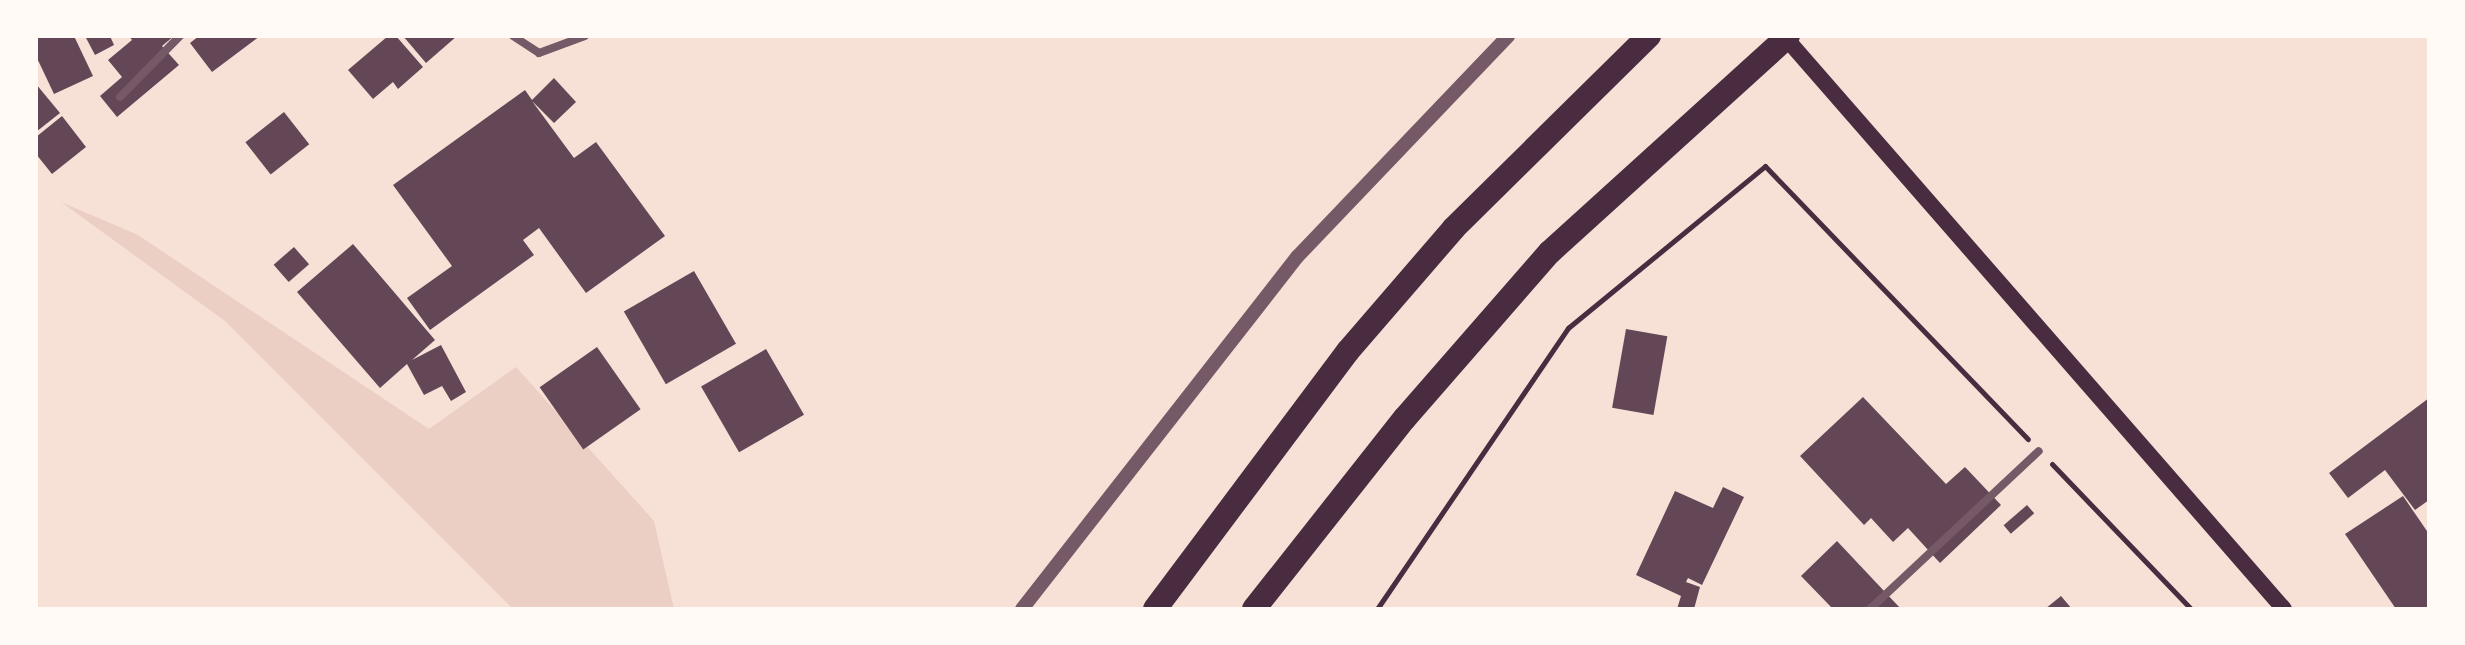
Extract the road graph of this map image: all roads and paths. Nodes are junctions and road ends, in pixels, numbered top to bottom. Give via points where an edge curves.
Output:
1 (180, 36) edge
2 (513, 36) edge
3 (585, 36) edge
4 (1508, 36) edge
5 (1649, 36) edge
6 (1786, 36) edge
7 (120, 97) dead end
8 (2039, 451) junction
9 (1022, 609) edge
10 (1155, 609) edge
11 (1254, 609) edge
12 (1377, 609) edge
13 (1870, 609) edge
14 (2191, 609) edge
15 (2284, 609) edge

1 - 7 street
2 - 3 street via 539,53
4 - 9 street via 1297,257
5 - 10 highway via 1454,228 1357,339
6 - 11 highway via 1550,252 1405,418
6 - 15 main road via 1839,104
8 - 12 path via 1765,166 1568,328
8 - 13 street
8 - 14 path

